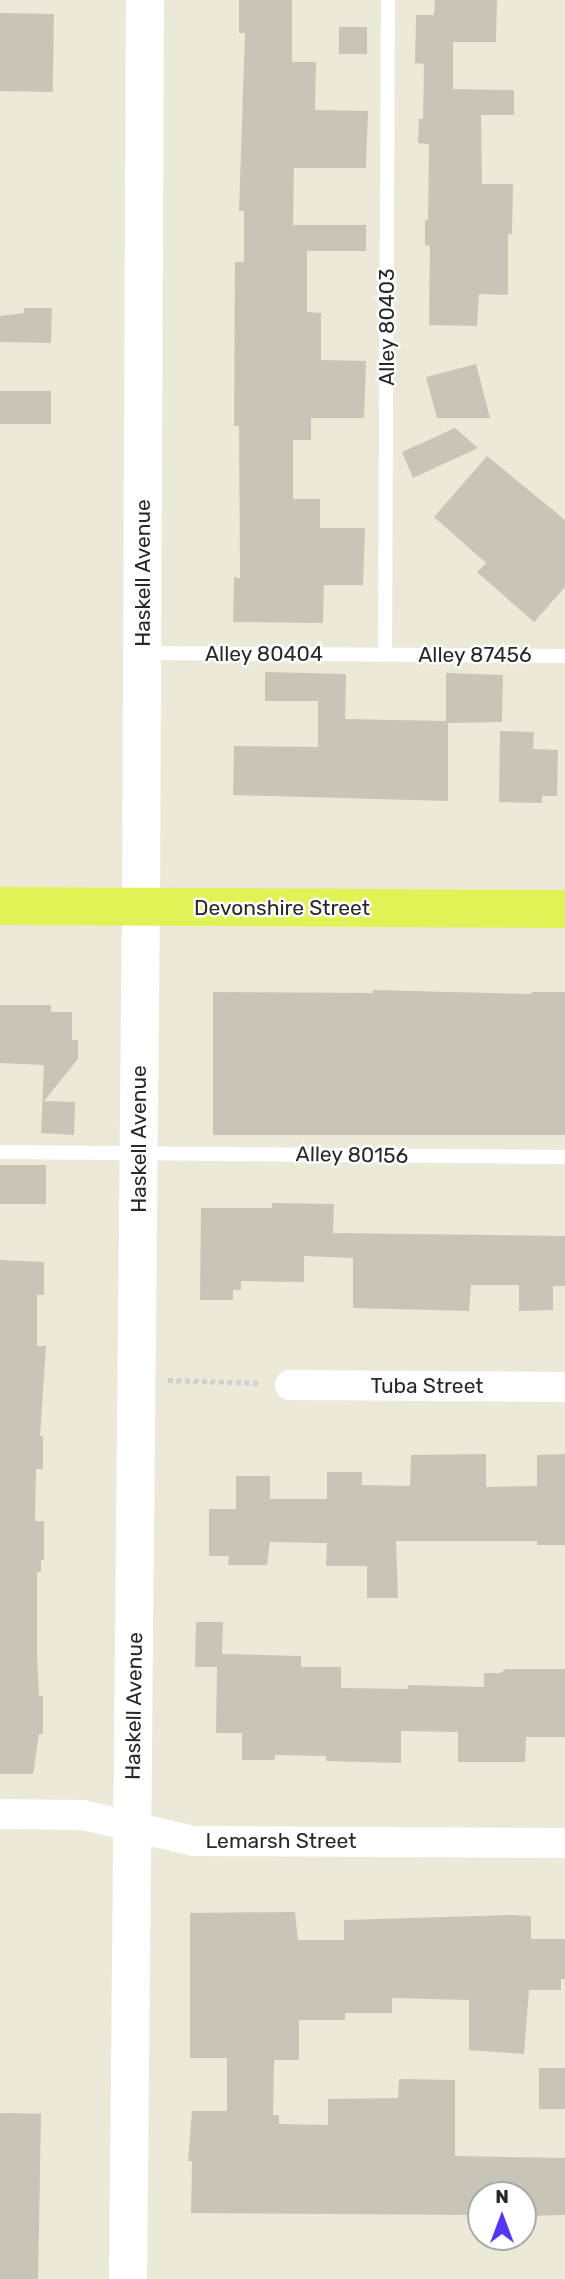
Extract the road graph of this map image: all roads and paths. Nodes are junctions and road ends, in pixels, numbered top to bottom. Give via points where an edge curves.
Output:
1 (145, 0) edge
2 (388, 0) edge
3 (143, 653) junction
4 (385, 654) junction
5 (565, 656) edge
6 (0, 906) edge
7 (141, 908) junction
8 (565, 909) edge
9 (0, 1152) edge
10 (138, 1153) junction
11 (565, 1157) edge
12 (137, 1379) junction
13 (290, 1385) joint
14 (565, 1387) edge
15 (0, 1814) edge
16 (132, 1828) junction
17 (565, 1843) edge
18 (128, 2279) edge

1 - 3 main road, Haskell Avenue
2 - 4 lane, Alley 80403
3 - 4 lane, Alley 80404
3 - 7 main road, Haskell Avenue
4 - 5 lane, Alley 87456
6 - 7 main road, Devonshire Street
7 - 8 main road, Devonshire Street
7 - 10 main road, Haskell Avenue
9 - 10 lane, Alley 80156
10 - 11 lane, Alley 80156
10 - 12 main road, Haskell Avenue
12 - 13 path
12 - 16 main road, Haskell Avenue
13 - 14 street, Tuba Street
15 - 16 street, Lemarsh Street via 83,1815
16 - 17 street, Lemarsh Street via 194,1841
16 - 18 main road, Haskell Avenue

